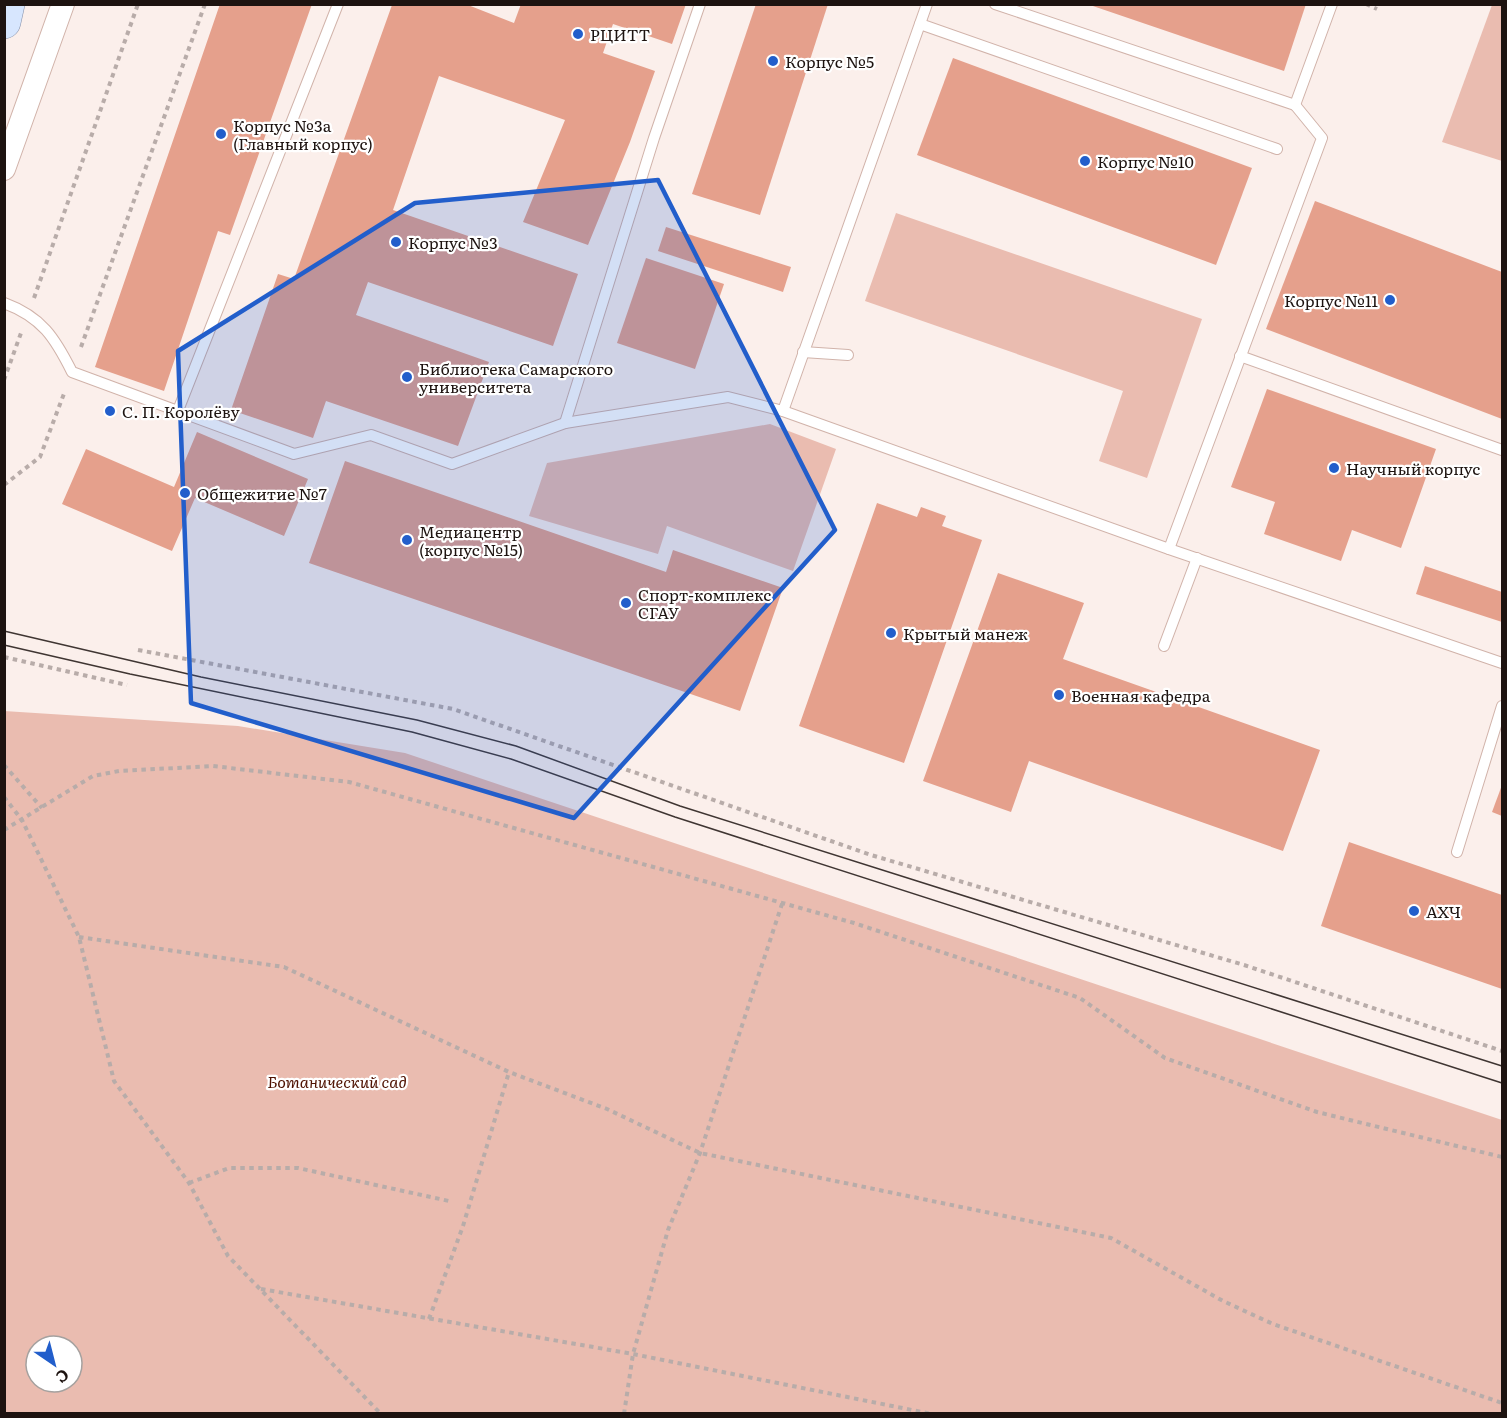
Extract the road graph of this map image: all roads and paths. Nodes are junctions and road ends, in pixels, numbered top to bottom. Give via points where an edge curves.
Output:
1 (8, 4) edge
2 (63, 4) edge
3 (138, 4) edge
4 (205, 4) edge
5 (338, 4) edge
6 (700, 4) edge
7 (927, 4) edge
8 (995, 4) edge
9 (1332, 4) edge
10 (1366, 4) edge
11 (1377, 9) dead end
12 (4, 22) edge
13 (920, 24) junction
14 (1295, 105) junction
15 (1277, 149) dead end
16 (4, 169) edge
17 (41, 283) dead end
18 (4, 303) edge
19 (804, 352) junction
20 (848, 355) dead end
21 (1240, 356) junction
22 (72, 372) junction
23 (783, 411) junction
24 (177, 413) junction
25 (565, 423) junction
26 (1503, 450) edge
27 (4, 485) edge
28 (1169, 549) junction
29 (1197, 558) junction
30 (1164, 646) dead end
31 (138, 650) dead end
32 (4, 657) edge
33 (1503, 663) edge
34 (127, 685) dead end
35 (1503, 706) edge
36 (4, 765) edge
37 (4, 797) edge
38 (42, 808) junction
39 (22, 820) junction
40 (4, 830) edge
41 (1457, 852) dead end
42 (783, 901) junction
43 (79, 937) junction
44 (1503, 1051) edge
45 (509, 1072) junction
46 (700, 1153) junction
47 (1503, 1157) edge
48 (189, 1183) junction
49 (449, 1202) dead end
50 (261, 1289) junction
51 (429, 1319) junction
52 (633, 1354) junction
53 (1503, 1403) edge
54 (381, 1413) edge
55 (624, 1413) edge
56 (932, 1413) edge

1 - 12 main road
2 - 16 street
3 - 17 path
4 - 22 path
5 - 24 lane
6 - 25 lane
7 - 13 lane
8 - 14 lane
9 - 14 lane
10 - 11 path
13 - 15 lane
13 - 19 lane
14 - 21 lane via 1322,138
18 - 22 lane via 28,313 56,339
19 - 20 lane
19 - 23 lane
21 - 26 lane
21 - 28 lane
22 - 24 lane
22 - 27 path via 40,457
23 - 25 lane via 728,397
23 - 28 lane
24 - 25 lane via 294,454 372,435 452,464
28 - 29 lane
29 - 30 lane
29 - 33 lane
31 - 44 path via 453,709 871,855 1244,965
32 - 34 path
35 - 41 lane
36 - 38 path
37 - 39 path
38 - 39 path
38 - 42 path via 93,776 119,771 213,766 349,782
39 - 40 path
39 - 43 path
42 - 46 path
42 - 47 path via 1080,998 1165,1058 1317,1112
43 - 45 path via 284,967
43 - 48 path via 114,1081
45 - 46 path via 606,1109
45 - 51 path
46 - 52 path via 668,1230
46 - 53 path via 1111,1238 1222,1302 1273,1324
48 - 49 path via 229,1168 298,1168
48 - 50 path via 228,1256
50 - 51 path
50 - 54 path
51 - 52 path
52 - 55 path
52 - 56 path

